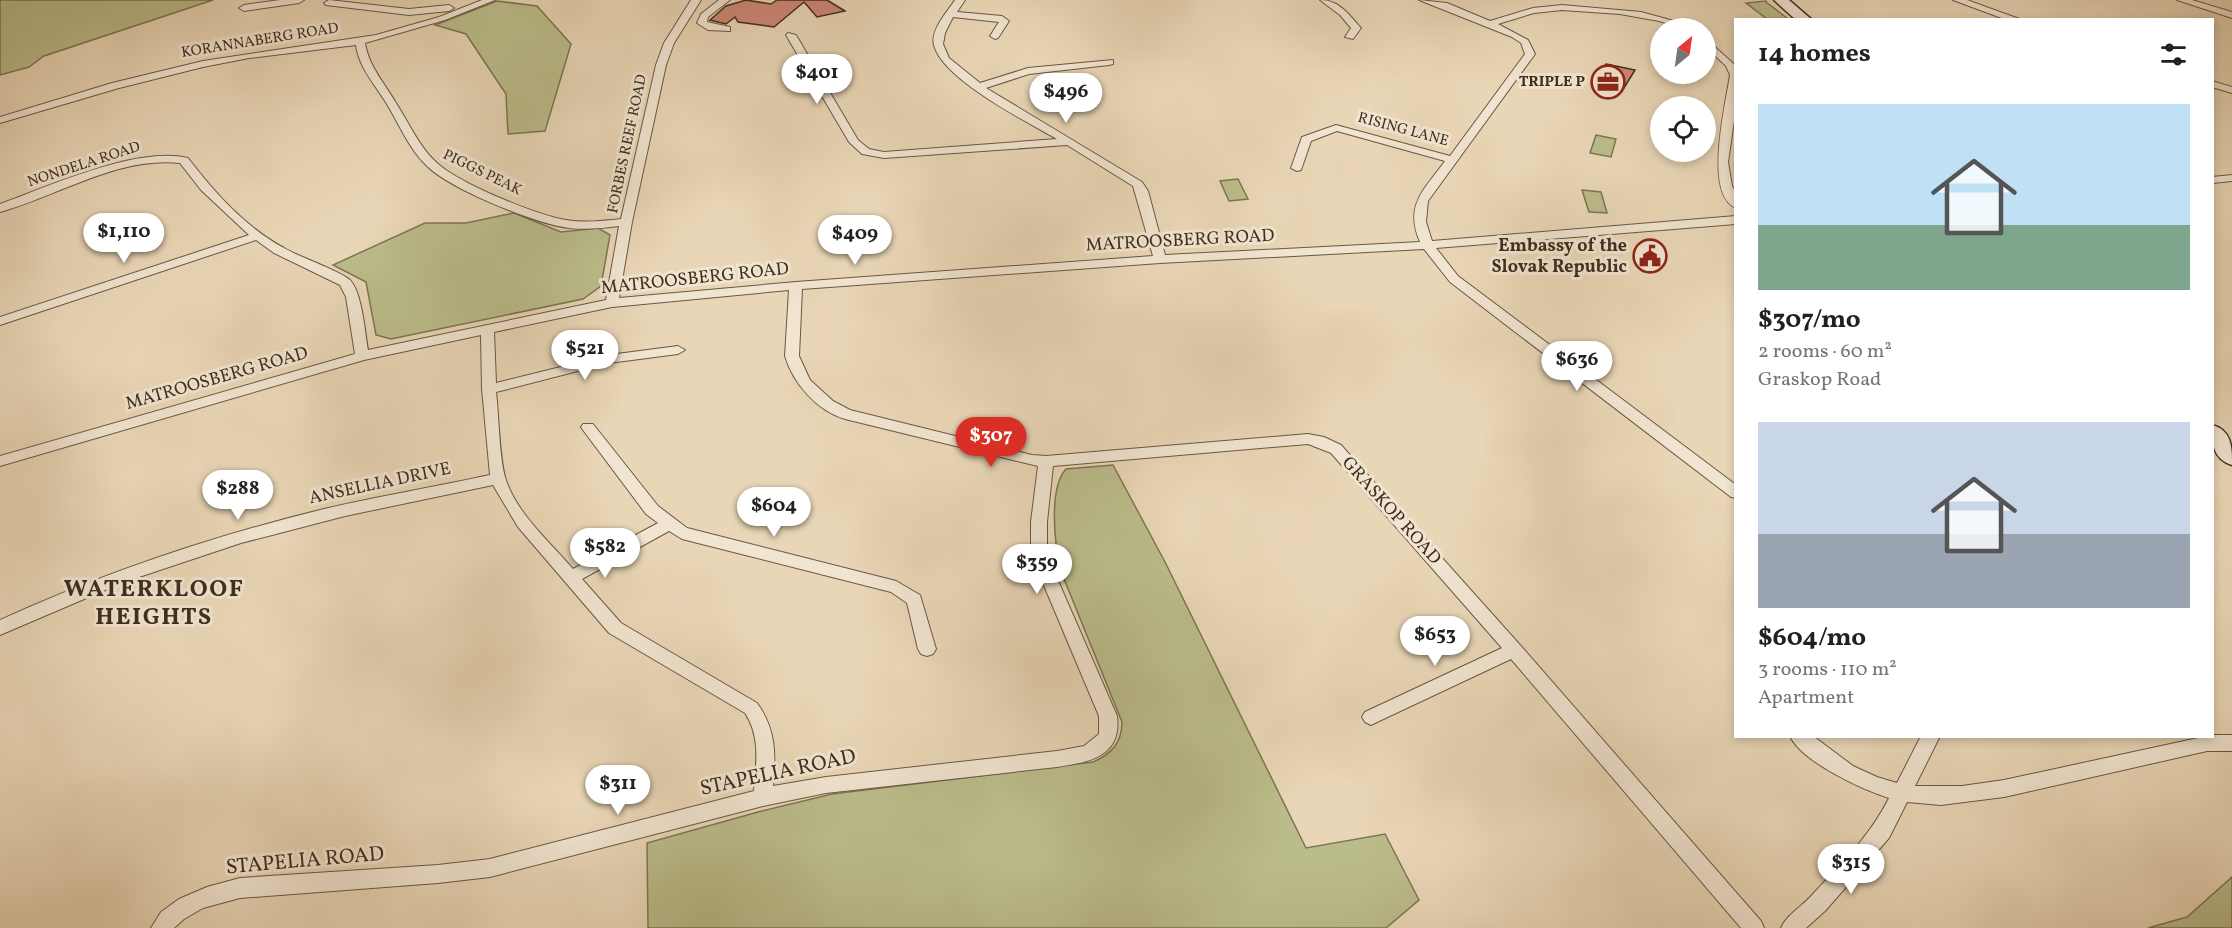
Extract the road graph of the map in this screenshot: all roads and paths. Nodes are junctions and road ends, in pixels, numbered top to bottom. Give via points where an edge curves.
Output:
1 (299, 0) edge
2 (490, 0) edge
3 (696, 0) edge
4 (725, 0) edge
5 (960, 0) edge
6 (1325, 0) edge
7 (1424, 0) edge
8 (1781, 0) edge
9 (1958, 0) edge
10 (2182, 0) edge
11 (329, 3) dead end
12 (473, 7) junction
13 (244, 8) dead end
14 (951, 14) junction
15 (2232, 15) edge
16 (1663, 18) edge
17 (1803, 18) edge
18 (2012, 18) edge
19 (1490, 24) junction
20 (727, 29) dead end
21 (791, 34) dead end
22 (995, 36) dead end
23 (1350, 36) dead end
24 (360, 41) junction
25 (1716, 51) edge
26 (1109, 62) dead end
27 (1733, 65) edge
28 (1734, 83) edge
29 (2214, 85) edge
30 (978, 87) junction
31 (2232, 90) edge
32 (0, 120) edge
33 (1068, 142) junction
34 (1453, 160) junction
35 (1297, 168) dead end
36 (2232, 178) edge
37 (2214, 180) edge
38 (1734, 201) edge
39 (0, 208) edge
40 (1734, 220) edge
41 (626, 222) junction
42 (258, 236) junction
43 (1429, 245) junction
44 (1160, 259) junction
45 (796, 286) junction
46 (612, 303) junction
47 (0, 321) edge
48 (488, 329) junction
49 (678, 350) dead end
50 (362, 356) junction
51 (489, 389) junction
52 (588, 427) dead end
53 (2214, 434) edge
54 (2232, 457) edge
55 (0, 461) edge
56 (1046, 461) junction
57 (498, 479) junction
58 (1734, 491) edge
59 (670, 523) junction
60 (571, 578) junction
61 (0, 628) edge
62 (927, 649) dead end
63 (1515, 650) junction
64 (1371, 717) dead end
65 (1801, 738) edge
66 (1930, 738) edge
67 (2203, 740) edge
68 (2232, 743) edge
69 (1903, 793) junction
70 (764, 797) junction
71 (161, 928) edge
72 (1754, 928) edge
73 (1791, 928) edge

1 - 13 street
2 - 12 street, KORANNABERG ROAD
3 - 41 street, FORBES REEF ROAD via 669,43 661,65
4 - 20 street via 702,23
5 - 14 street
6 - 23 street via 1353,22 1356,28
7 - 19 street
8 - 17 street
9 - 18 street
10 - 15 street
11 - 12 street via 409,12
12 - 24 street, KORANNABERG ROAD
14 - 22 street via 1002,19
14 - 30 street via 940,33 939,50
16 - 19 street via 1558,8
19 - 34 street via 1519,37 1530,54
21 - 33 street via 854,142 866,152 884,155
24 - 32 street, KORANNABERG ROAD via 236,57 168,71
24 - 41 street, PIGGS PEAK via 366,69 438,170 559,223
25 - 27 street
26 - 30 street via 1028,71
28 - 38 street via 1722,174
29 - 31 street
30 - 33 street
33 - 44 street via 1138,184
34 - 35 street, RISING LANE via 1336,129 1306,139
34 - 43 street via 1419,209 1418,217
36 - 37 street
39 - 42 street, NONDELA ROAD via 122,167 176,158 189,164 205,188
40 - 43 street, MATROOSBERG ROAD
41 - 46 street, FORBES REEF ROAD
42 - 47 street
42 - 50 street, NONDELA ROAD via 345,283 352,297
43 - 44 street, MATROOSBERG ROAD
43 - 58 street via 1454,279
44 - 45 street, MATROOSBERG ROAD
45 - 46 street, MATROOSBERG ROAD
45 - 56 street, GRASKOP ROAD via 793,361 800,375 834,408 1012,457
46 - 48 street, MATROOSBERG ROAD
48 - 50 street, MATROOSBERG ROAD
48 - 51 street
49 - 51 street via 609,359
50 - 55 street, MATROOSBERG ROAD
51 - 57 street
52 - 59 street via 652,510
53 - 54 street
56 - 63 street, GRASKOP ROAD via 1308,439 1325,443 1339,453
56 - 70 street, STAPELIA ROAD via 1039,549 1108,716 1108,736 1094,751 1080,755 877,778
57 - 60 street via 524,523
57 - 61 street, ANSELLIA DRIVE via 325,514 266,531 121,576
59 - 60 street
59 - 62 street via 682,533 896,587 914,600
60 - 70 street via 615,628 751,708 761,719 766,733
63 - 64 street
63 - 72 street, GRASKOP ROAD
65 - 69 street via 1839,769
66 - 69 street
67 - 68 street
67 - 69 street via 2012,787 1972,794
69 - 73 street via 1881,832 1818,904
70 - 71 street, STAPELIA ROAD via 490,868 230,890 181,908

